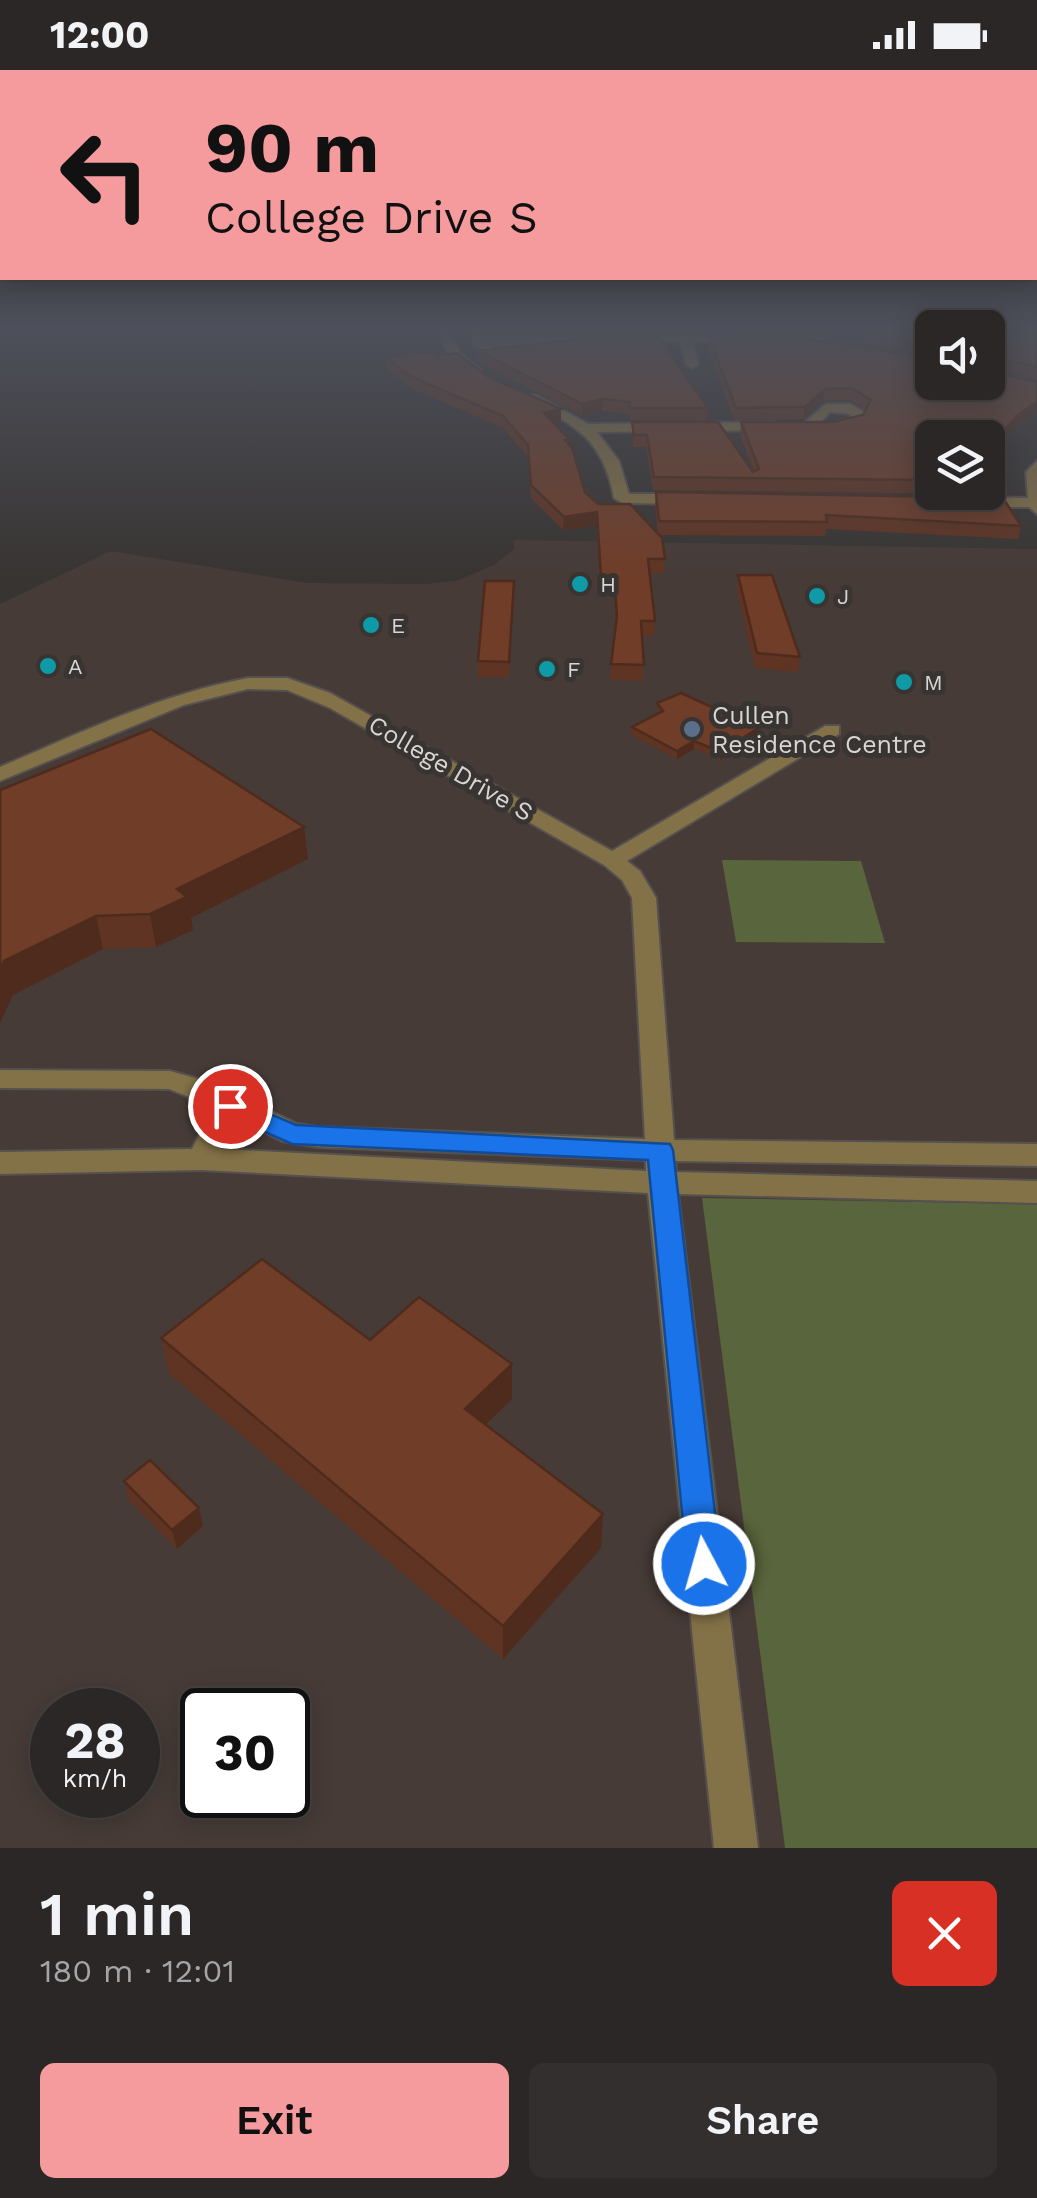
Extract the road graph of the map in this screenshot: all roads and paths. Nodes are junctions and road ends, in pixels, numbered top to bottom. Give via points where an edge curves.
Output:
1 (554, 411) edge
2 (808, 426) edge
3 (586, 428) junction
4 (1037, 465) edge
5 (700, 499) edge
6 (1005, 504) edge
7 (1035, 506) edge
8 (832, 730) dead end
9 (0, 775) edge
10 (612, 860) junction
11 (0, 1079) edge
12 (230, 1106) junction
13 (1037, 1155) edge
14 (201, 1159) junction
15 (0, 1163) edge
16 (661, 1167) junction
17 (1037, 1192) edge
18 (736, 1848) edge

1 - 3 street
2 - 3 street
3 - 5 street via 612,456 622,498
4 - 7 street
6 - 7 street
8 - 10 street
9 - 10 street, College Drive S via 190,696 233,685 293,684
10 - 16 street, College Drive S via 644,898
11 - 12 street via 170,1080
12 - 14 street
12 - 16 street via 305,1136
13 - 16 street
14 - 15 street
14 - 16 street
16 - 17 street
16 - 18 street, College Drive S

